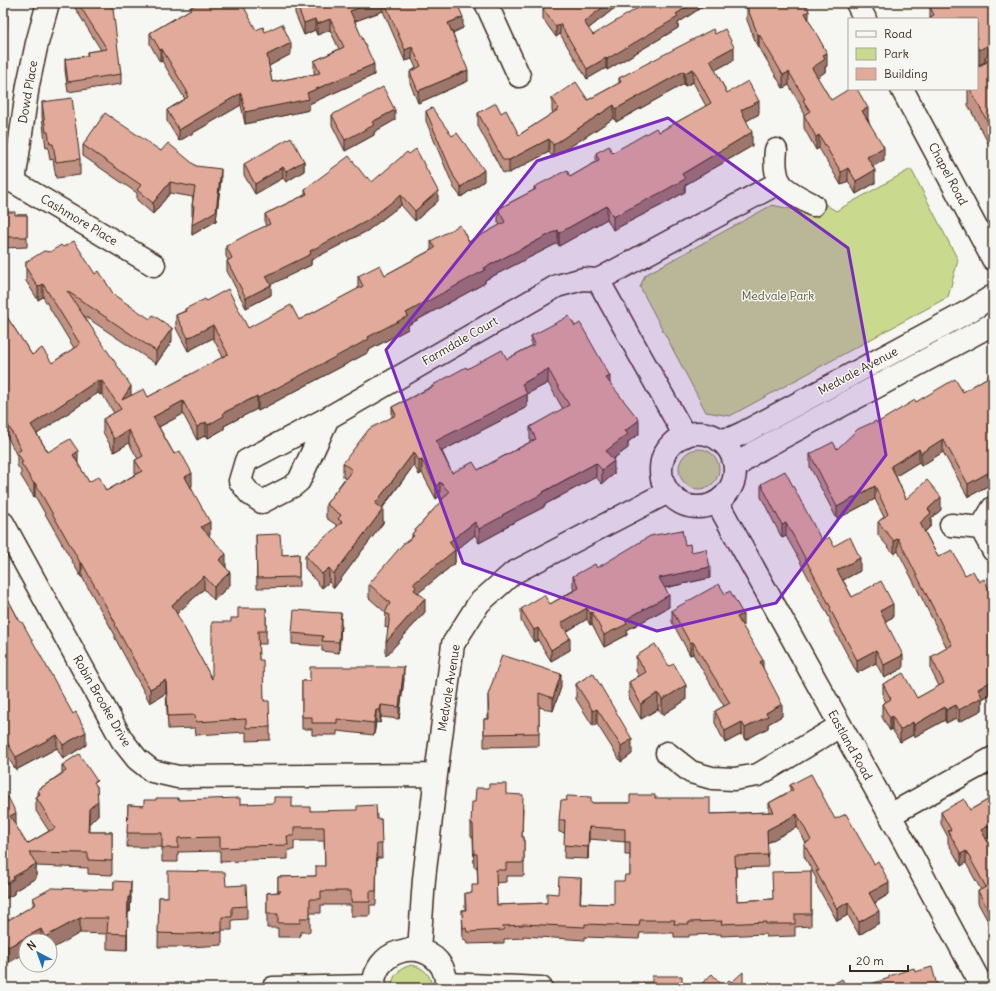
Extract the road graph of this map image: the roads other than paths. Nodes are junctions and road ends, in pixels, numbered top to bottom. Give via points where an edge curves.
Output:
1 (48, 3) edge
2 (486, 3) edge
3 (857, 3) edge
4 (864, 18) edge
5 (519, 76) dead end
6 (903, 90) edge
7 (776, 150) dead end
8 (9, 181) edge
9 (780, 182) junction
10 (813, 205) dead end
11 (993, 259) edge
12 (154, 265) dead end
13 (598, 280) junction
14 (993, 296) edge
15 (993, 324) edge
16 (328, 418) dead end
17 (685, 436) junction
18 (719, 440) junction
19 (735, 468) junction
20 (668, 492) junction
21 (717, 502) junction
22 (993, 508) edge
23 (3, 523) edge
24 (951, 524) dead end
25 (981, 528) junction
26 (993, 550) edge
27 (840, 726) junction
28 (667, 753) dead end
29 (993, 758) edge
30 (436, 776) junction
31 (890, 815) junction
32 (419, 950) junction
33 (446, 986) edge
34 (374, 987) edge
35 (273, 988) edge
36 (541, 988) edge
37 (983, 988) edge

1 - 8 street, Dowd Place
2 - 5 street
3 - 4 street
6 - 11 street, Chapel Road
7 - 9 street
8 - 12 street, Cashmore Place
9 - 10 street via 791,193
9 - 13 street, Farmdale Court
13 - 16 street, Farmdale Court via 583,279 557,286
13 - 17 street
14 - 18 street, Medvale Avenue via 965,314 743,433
15 - 19 street, Medvale Avenue via 753,453
17 - 18 street via 702,434
17 - 20 street via 667,450 663,460 661,471
18 - 19 street via 733,457
19 - 21 street via 731,488
20 - 21 street via 685,505 707,506
20 - 30 street, Medvale Avenue via 513,573 479,603 454,644
21 - 27 street, Eastland Road
22 - 25 street
23 - 30 street, Robin Brooke Drive via 122,740 137,759 152,771 178,777
24 - 25 street
25 - 26 street
27 - 28 street via 758,775 734,779 712,778 691,772
27 - 31 street, Eastland Road
29 - 31 street
30 - 32 street, Medvale Avenue
31 - 37 street, Eastland Road
32 - 33 street via 430,954 439,962 445,973
32 - 34 street via 397,951 388,957 380,965
33 - 36 street
34 - 35 street

